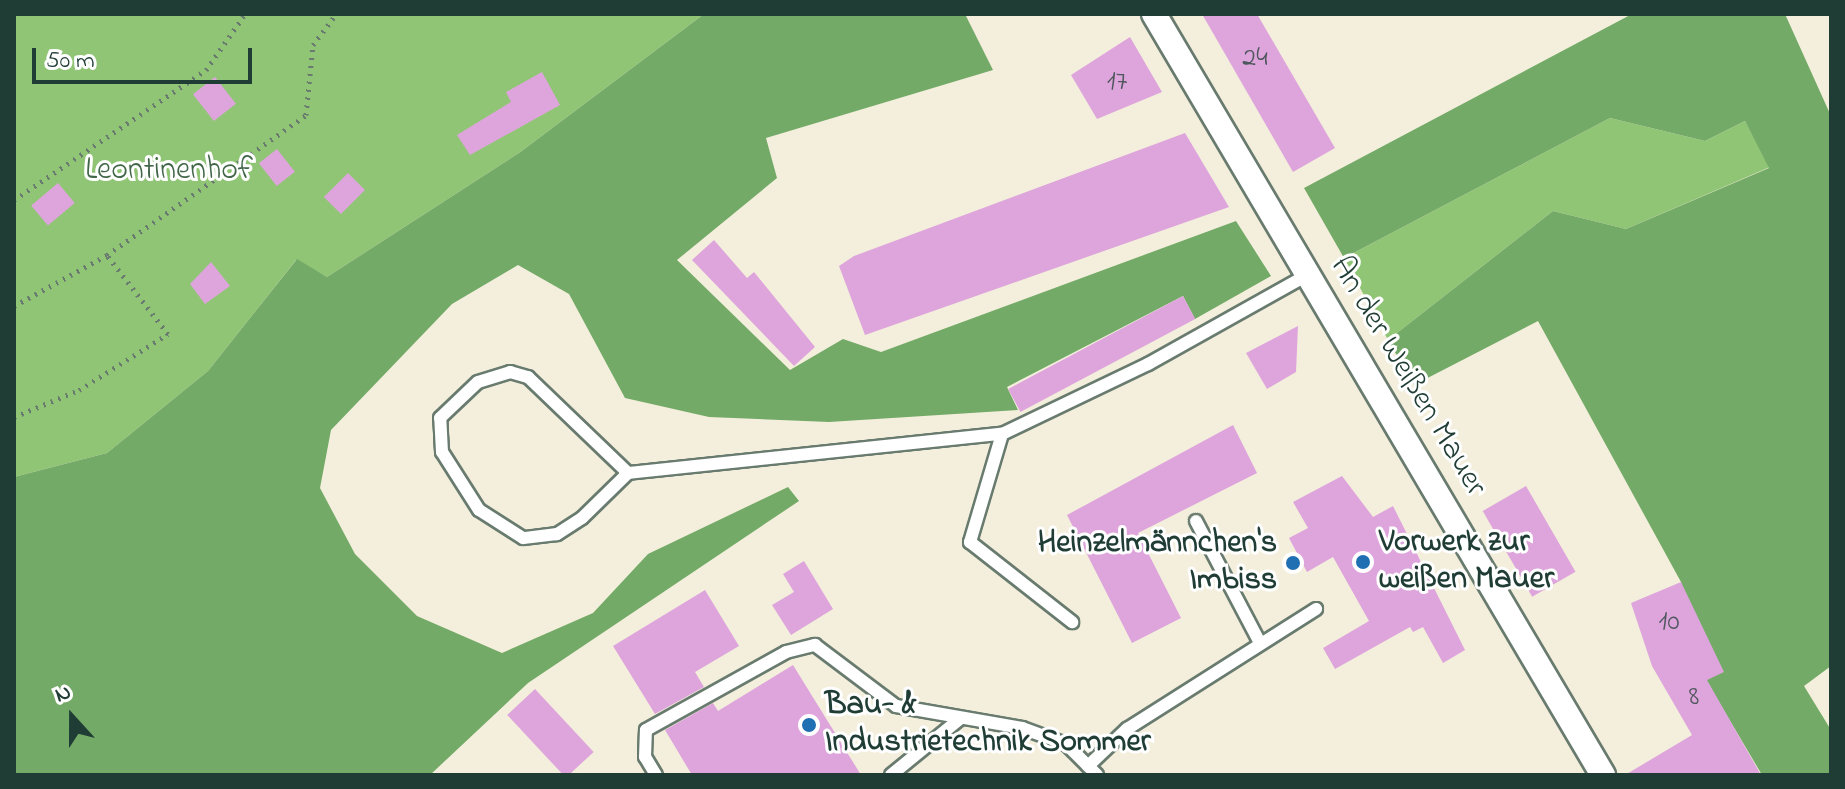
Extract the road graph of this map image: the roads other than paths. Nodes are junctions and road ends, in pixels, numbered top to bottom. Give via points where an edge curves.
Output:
1 (1154, 14) edge
2 (1309, 274) junction
3 (1002, 434) junction
4 (628, 473) junction
5 (1196, 521) dead end
6 (1316, 609) dead end
7 (1072, 622) dead end
8 (1259, 641) junction
9 (961, 718) junction
10 (1093, 770) edge
11 (656, 775) edge
12 (891, 775) edge
13 (1603, 775) edge

1 - 2 street, An der Weißen Mauer
2 - 3 lane via 1148,364
2 - 13 street, An der Weißen Mauer
3 - 4 lane
3 - 7 lane via 970,542
4 - 4 lane via 582,518 557,534 523,538 479,510 442,452 440,418 478,382 510,372 528,377
5 - 8 lane
6 - 8 lane
8 - 10 lane via 1127,729
9 - 10 lane via 1066,744
9 - 11 lane via 896,706 825,646 800,647 646,730 645,757
9 - 12 lane

